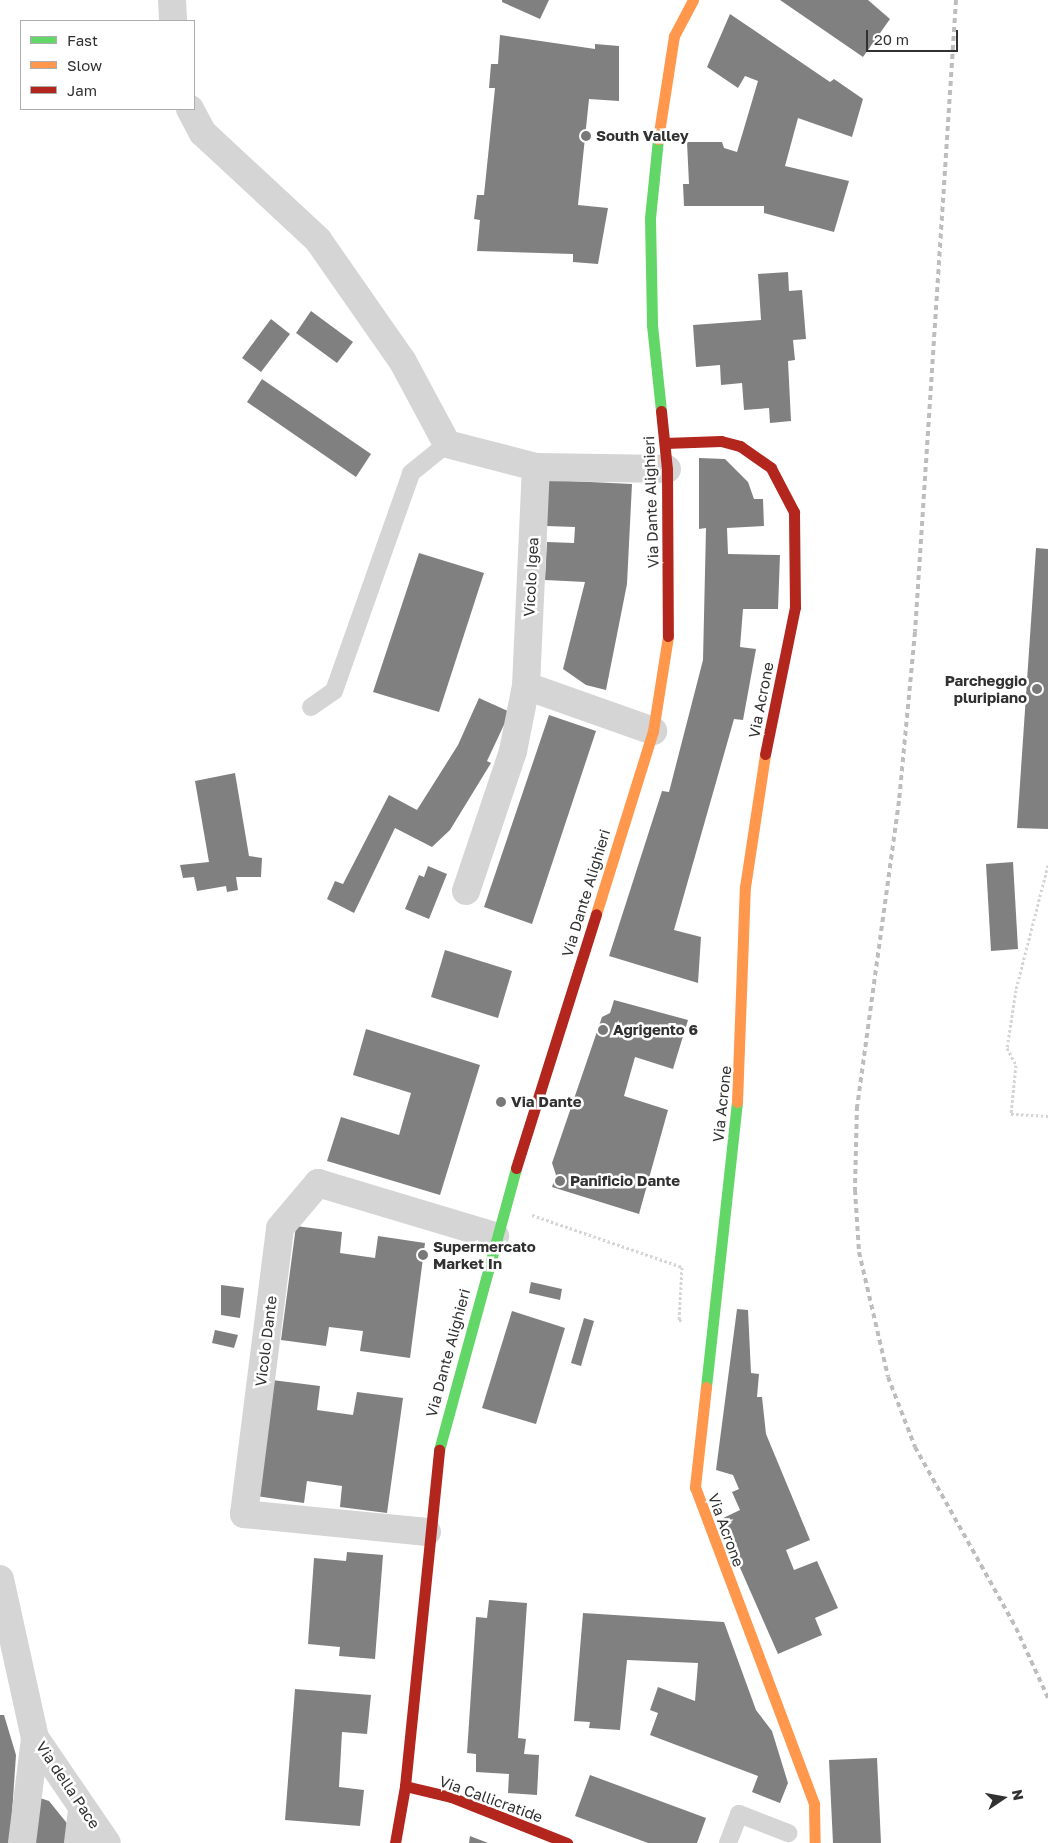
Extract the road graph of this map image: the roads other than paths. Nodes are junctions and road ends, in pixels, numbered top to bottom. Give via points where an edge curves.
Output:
1 (172, 0) edge
2 (693, 0) edge
3 (173, 20) edge
4 (191, 110) edge
5 (447, 444) junction
6 (666, 456) junction
7 (536, 467) junction
8 (526, 686) junction
9 (311, 707) dead end
10 (653, 731) junction
11 (466, 891) dead end
12 (495, 1236) junction
13 (427, 1532) junction
14 (0, 1579) edge
15 (35, 1738) junction
16 (405, 1786) junction
17 (82, 1809) junction
18 (788, 1832) dead end
19 (22, 1843) edge
20 (78, 1843) edge
21 (108, 1843) edge
22 (395, 1843) edge
23 (567, 1843) edge
24 (728, 1843) edge
25 (815, 1843) edge

1 - 3 street
2 - 6 street, Via Dante Alighieri via 674,36 660,116 650,218 652,325
4 - 5 street via 209,140 318,240 403,362
5 - 7 street
5 - 9 lane via 410,473 334,691
6 - 7 street
6 - 10 street, Via Dante Alighieri via 670,623
6 - 25 street, Via Acrone via 721,441 740,446 772,468 794,512 795,607 769,730 745,887 742,1060 695,1488 814,1804
7 - 8 street, Vicolo Igea
8 - 10 street
8 - 11 street, Vicolo Igea via 513,750
10 - 12 street, Via Dante Alighieri
12 - 13 street, Via Dante Alighieri via 434,1465
12 - 13 street, Vicolo Dante via 318,1183 280,1228 244,1514
13 - 16 street, Via Dante Alighieri
14 - 15 street, Via della Pace
15 - 17 street, Via della Pace
15 - 19 street
16 - 22 street, Via Dante Alighieri
16 - 23 street, Via Callicratide via 451,1797
17 - 20 street
17 - 21 street, Via della Pace
18 - 24 lane via 739,1814

